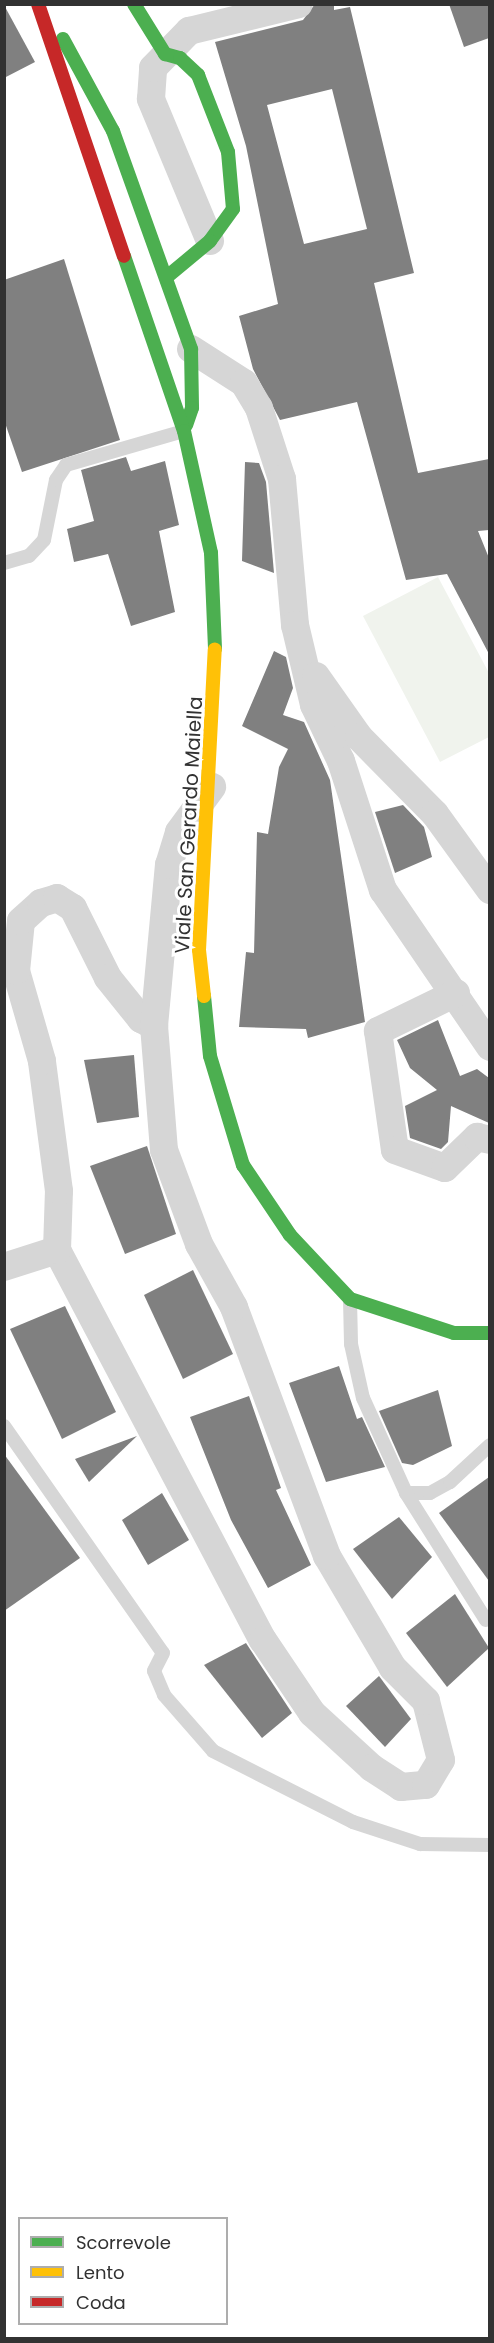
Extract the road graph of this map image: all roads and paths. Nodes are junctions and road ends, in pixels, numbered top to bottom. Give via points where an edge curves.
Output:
1 (40, 4) edge
2 (135, 4) edge
3 (299, 4) edge
4 (165, 54) junction
5 (210, 241) junction
6 (168, 276) junction
7 (192, 349) junction
8 (184, 431) junction
9 (4, 563) edge
10 (307, 663) junction
11 (212, 787) junction
12 (489, 890) edge
13 (456, 993) junction
14 (154, 1026) junction
15 (489, 1047) edge
16 (489, 1140) edge
17 (57, 1250) junction
18 (4, 1267) edge
19 (350, 1299) junction
20 (489, 1333) edge
21 (4, 1426) edge
22 (489, 1445) edge
23 (406, 1493) junction
24 (486, 1620) dead end
25 (489, 1845) edge

1 - 6 main road, Viale San Gerardo Maiella via 113,131
1 - 8 main road
2 - 4 main road
3 - 4 street via 189,32
4 - 5 street via 153,68 151,99
4 - 5 main road via 180,58 198,75 228,152 233,209
5 - 6 main road
6 - 7 main road, Viale San Gerardo Maiella
7 - 8 main road, Viale San Gerardo Maiella via 192,408
7 - 10 street via 244,382 274,446 287,517 295,626
8 - 9 lane via 66,465 56,480 44,540 29,556
8 - 11 main road, Viale San Gerardo Maiella via 211,553 216,674
10 - 12 street via 359,737 435,814
10 - 13 street via 314,705 341,761 383,890
11 - 14 street via 179,832 168,865
11 - 19 main road, Viale San Gerardo Maiella via 199,950 210,1056 243,1165 290,1235
13 - 15 street
13 - 16 street via 378,1031 395,1150 445,1168 477,1137
14 - 17 street via 141,1019 108,978 73,908 57,898 41,903 21,921 16,971 42,1061 59,1191
14 - 17 street via 164,1150 199,1244 234,1307 327,1556 393,1668 426,1701 441,1760 426,1785 401,1787 372,1768 312,1713 263,1640
17 - 18 street
19 - 20 main road, Viale San Gerardo Maiella via 454,1333
19 - 23 lane via 351,1344 363,1398
21 - 25 lane via 163,1653 154,1671 164,1695 213,1751 352,1822 420,1844
22 - 23 lane via 450,1482 430,1493
23 - 24 lane

